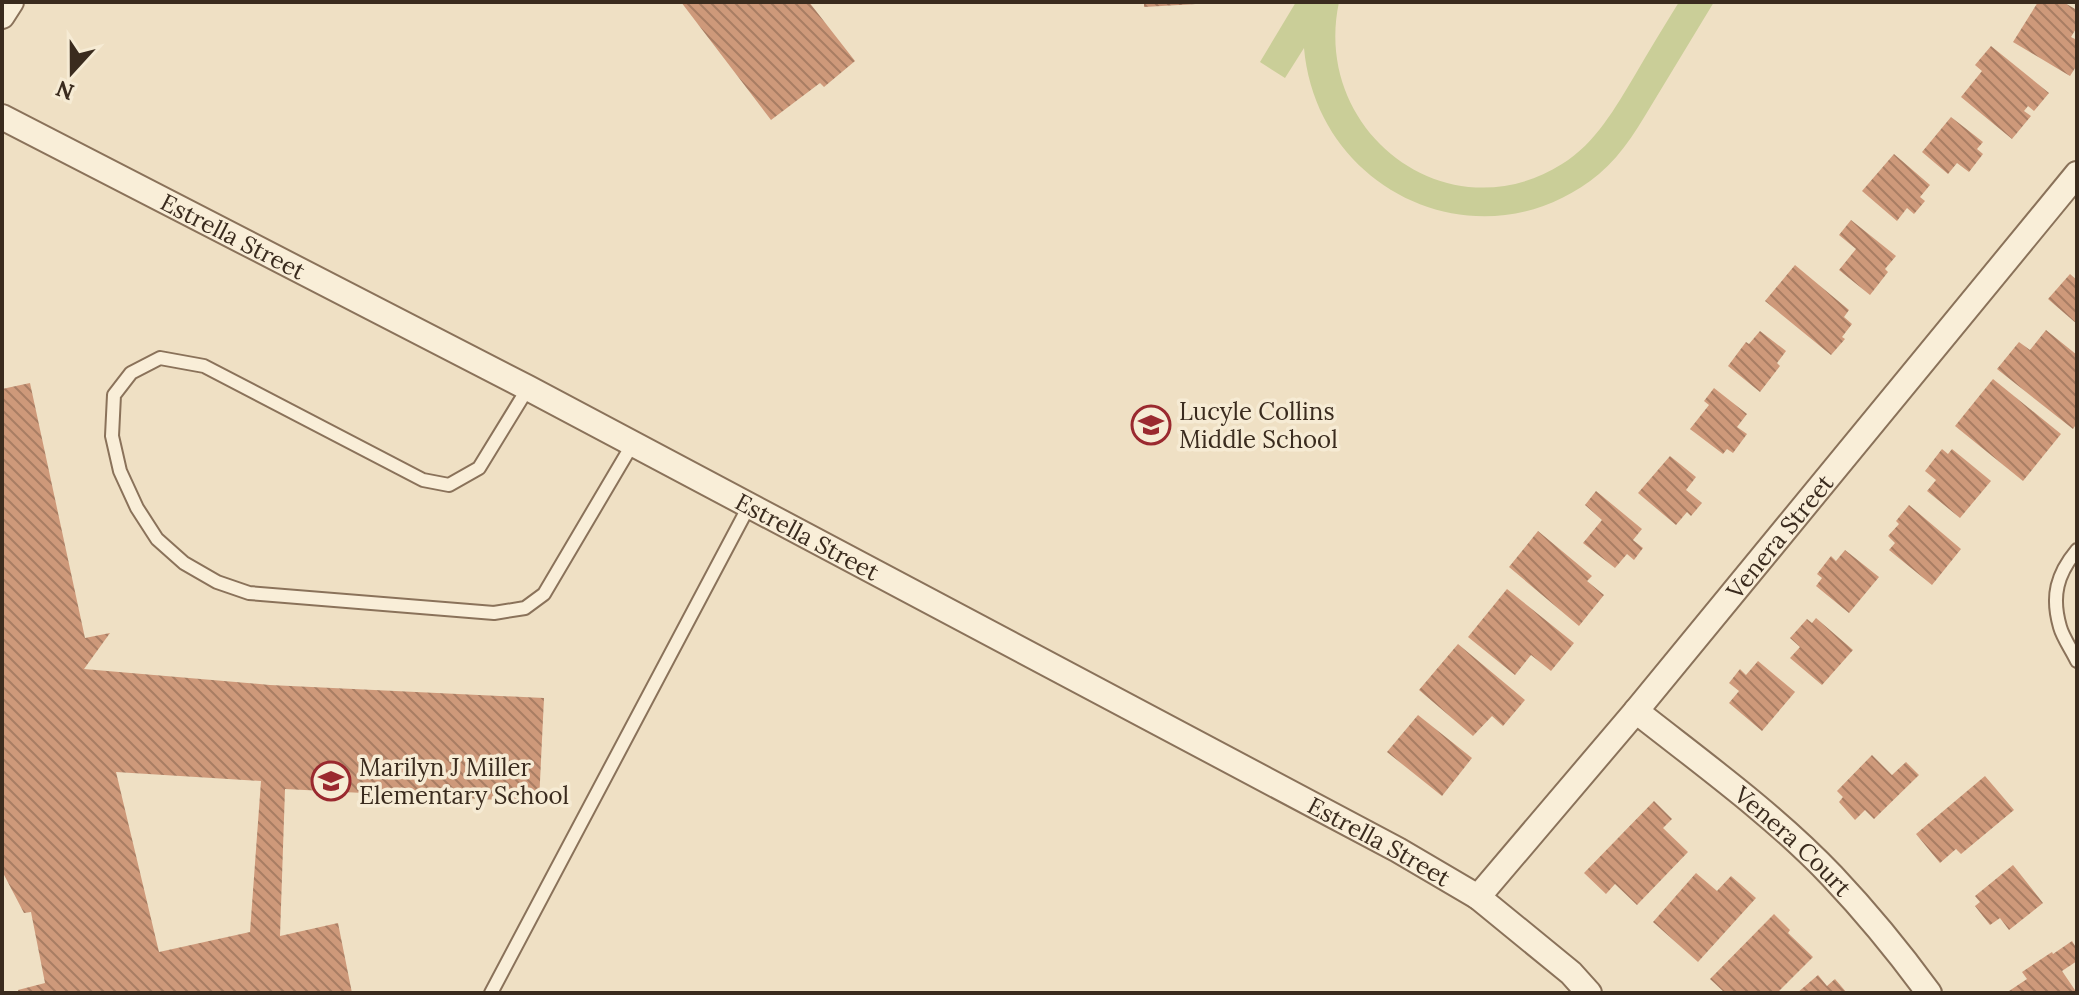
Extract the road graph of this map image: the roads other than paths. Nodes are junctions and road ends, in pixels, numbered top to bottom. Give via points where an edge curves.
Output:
1 (11, 2) edge
2 (2, 16) edge
3 (2, 117) edge
4 (2077, 174) edge
5 (528, 388) junction
6 (632, 445) junction
7 (749, 506) junction
8 (2077, 550) edge
9 (2077, 661) edge
10 (1636, 711) junction
11 (1478, 897) junction
12 (491, 993) edge
13 (1589, 993) edge
14 (1929, 993) edge

1 - 2 street
3 - 5 street, Estrella Street
4 - 10 street, Venera Street
5 - 6 street, Estrella Street
5 - 6 lane via 479,468 449,485 423,480 204,366 160,358 131,373 114,395 112,436 120,471 157,539 217,582 249,593 494,613 525,608 544,594
6 - 7 street, Estrella Street
7 - 11 street, Estrella Street
7 - 12 lane
8 - 9 lane via 2056,591 2060,627
10 - 11 street, Venera Street
10 - 14 street, Venera Court via 1754,805 1830,875
11 - 13 street, Estrella Street

